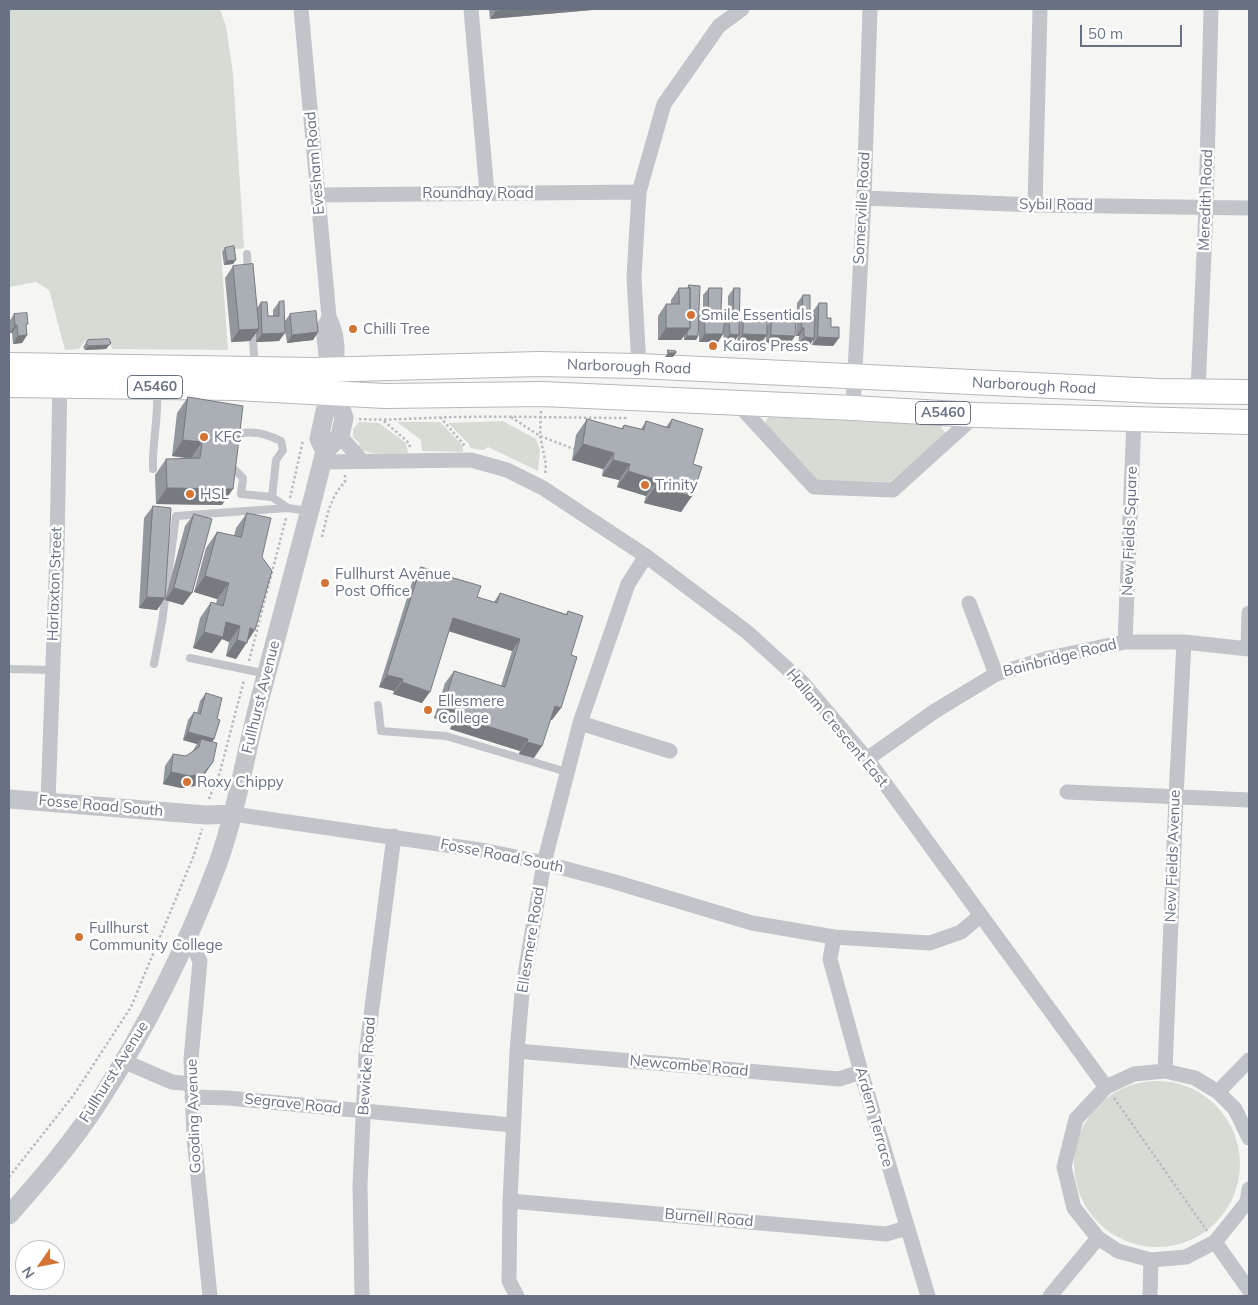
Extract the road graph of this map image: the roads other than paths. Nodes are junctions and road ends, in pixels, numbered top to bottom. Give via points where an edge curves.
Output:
1 (301, 9) edge
2 (471, 9) edge
3 (742, 9) edge
4 (870, 9) edge
5 (1040, 9) edge
6 (1211, 9) edge
7 (639, 192) junction
8 (487, 193) junction
9 (318, 195) junction
10 (864, 198) junction
11 (1035, 205) junction
12 (1206, 207) junction
13 (1249, 208) edge
14 (247, 254) dead end
15 (249, 282) edge
16 (252, 321) edge
17 (9, 366) edge
18 (638, 366) junction
19 (255, 369) junction
20 (336, 369) junction
21 (60, 375) junction
22 (854, 377) junction
23 (9, 385) edge
24 (157, 387) junction
25 (1198, 391) junction
26 (1249, 392) edge
27 (336, 394) junction
28 (737, 403) junction
29 (853, 408) junction
30 (976, 416) junction
31 (1134, 419) junction
32 (1249, 422) edge
33 (346, 430) junction
34 (234, 446) edge
35 (232, 456) edge
36 (324, 457) junction
37 (362, 461) junction
38 (152, 469) dead end
39 (272, 497) junction
40 (288, 508) junction
41 (309, 511) junction
42 (646, 556) junction
43 (969, 603) dead end
44 (1249, 613) edge
45 (1125, 642) junction
46 (1184, 642) junction
47 (1249, 648) edge
48 (190, 658) dead end
49 (154, 664) dead end
50 (9, 669) edge
51 (52, 670) junction
52 (266, 674) junction
53 (996, 674) junction
54 (378, 705) dead end
55 (580, 723) junction
56 (670, 751) dead end
57 (867, 760) junction
58 (567, 772) junction
59 (1067, 792) dead end
60 (1176, 797) junction
61 (9, 799) edge
62 (1249, 800) edge
63 (48, 802) junction
64 (233, 814) junction
65 (394, 836) junction
66 (544, 863) junction
67 (980, 915) junction
68 (834, 937) junction
69 (184, 944) junction
70 (517, 1051) junction
71 (1249, 1060) edge
72 (123, 1061) junction
73 (1165, 1071) junction
74 (861, 1072) junction
75 (1106, 1087) junction
76 (192, 1090) junction
77 (1218, 1092) junction
78 (364, 1111) junction
79 (512, 1125) junction
80 (1249, 1138) edge
81 (1249, 1190) edge
82 (510, 1201) junction
83 (9, 1215) edge
84 (907, 1228) junction
85 (1098, 1238) junction
86 (1215, 1242) junction
87 (1152, 1260) junction
88 (507, 1289) edge
89 (1249, 1290) edge
90 (210, 1296) edge
91 (362, 1296) edge
92 (517, 1296) edge
93 (928, 1296) edge
94 (1050, 1296) edge
95 (1150, 1296) edge

1 - 9 street, Evesham Road
2 - 8 street
3 - 7 street via 719,26 664,104
4 - 10 street, Somerville Road
5 - 11 street
6 - 12 street, Meredith Road
7 - 8 street, Roundhay Road
7 - 18 street via 634,278
8 - 9 street, Roundhay Road
9 - 20 street, Evesham Road via 330,317 338,348
10 - 11 street, Sybil Road
10 - 22 street, Somerville Road
11 - 12 street, Sybil Road
12 - 13 street, Sybil Road
12 - 25 street, Meredith Road
14 - 15 lane
16 - 19 lane
17 - 21 main road, Narborough Road / A5460
18 - 20 main road, Narborough Road / A5460 via 539,364
18 - 22 main road, Narborough Road / A5460
19 - 20 main road, Narborough Road / A5460
19 - 21 main road, Narborough Road / A5460
20 - 27 street, Fullhurst Avenue
21 - 23 main road, Narborough Road / A5460
21 - 24 main road, Narborough Road / A5460
21 - 51 street, Harlaxton Street
22 - 25 main road, Narborough Road / A5460 via 1158,392
22 - 29 street, Somerville Road
24 - 27 main road, Narborough Road / A5460
24 - 38 lane
25 - 26 main road, Narborough Road / A5460
27 - 28 main road, Narborough Road / A5460 via 542,394
27 - 33 street, Fullhurst Avenue
27 - 36 street, Fullhurst Avenue via 325,411 319,439
28 - 29 main road, Narborough Road / A5460
28 - 30 street via 814,487 893,490
29 - 30 main road, Narborough Road / A5460
30 - 31 main road, Narborough Road / A5460
31 - 32 main road, Narborough Road / A5460
31 - 45 street, New Fields Square
33 - 36 street
33 - 37 street
34 - 39 lane via 235,436 244,432 269,435 281,441 283,450 276,460
35 - 39 lane via 231,466 243,478 241,494
36 - 37 street, Hallam Crescent East via 344,462
36 - 41 street, Fullhurst Avenue
37 - 42 street, Hallam Crescent East via 471,460 507,470 544,488
39 - 40 lane
40 - 41 lane
40 - 49 lane via 176,516
41 - 52 street, Fullhurst Avenue
42 - 55 street, Ellesmere Road via 628,584
42 - 57 street, Hallam Crescent East via 746,632 802,682
43 - 53 street
44 - 47 street
45 - 46 street, Bainbridge Road
45 - 53 street, Bainbridge Road via 1049,658
46 - 47 street, Bainbridge Road
46 - 60 street, New Fields Avenue
48 - 52 lane
50 - 51 lane
51 - 63 street, Harlaxton Street
52 - 64 street, Fullhurst Avenue
53 - 57 street, Bainbridge Road via 935,711
54 - 58 lane via 381,731 446,736
55 - 56 street
55 - 58 street, Ellesmere Road
57 - 67 street, Hallam Crescent East
58 - 66 street, Ellesmere Road
59 - 60 street
60 - 62 street
60 - 73 street, New Fields Avenue
61 - 63 street, Fosse Road South
63 - 64 street, Fosse Road South via 206,815
64 - 65 street, Fosse Road South
64 - 69 street, Fullhurst Avenue via 218,863
65 - 66 street, Fosse Road South
65 - 78 street, Bewicke Road via 366,1054
66 - 68 street, Fosse Road South via 752,923
66 - 70 street, Ellesmere Road via 522,993
67 - 68 street, Fosse Road South via 961,932 930,943
67 - 75 street, Hallam Crescent East
68 - 74 street, Ardern Terrace via 830,959
69 - 72 street, Fullhurst Avenue
69 - 76 street, Gooding Avenue via 194,949 200,961 191,1059
70 - 74 street, Newcombe Road via 839,1080
70 - 79 street, Ellesmere Road
71 - 77 street
72 - 76 street, Segrave Road
72 - 83 street, Fullhurst Avenue via 92,1112
73 - 75 street via 1134,1074
73 - 77 street via 1194,1078
74 - 84 street, Ardern Terrace
75 - 85 street via 1076,1119 1064,1167 1074,1208
76 - 78 street, Segrave Road via 228,1098
76 - 90 street, Gooding Avenue via 199,1204
77 - 80 street via 1235,1109
78 - 79 street, Segrave Road
78 - 91 street, Bewicke Road via 360,1185
79 - 82 street, Ellesmere Road
81 - 86 street via 1247,1202
82 - 84 street, Burnell Road via 886,1234
82 - 88 street, Ellesmere Road
84 - 93 street, Ardern Terrace
85 - 87 street via 1118,1251
85 - 94 street
86 - 87 street via 1186,1257
86 - 89 street
87 - 95 street
88 - 92 street, Ellesmere Road

